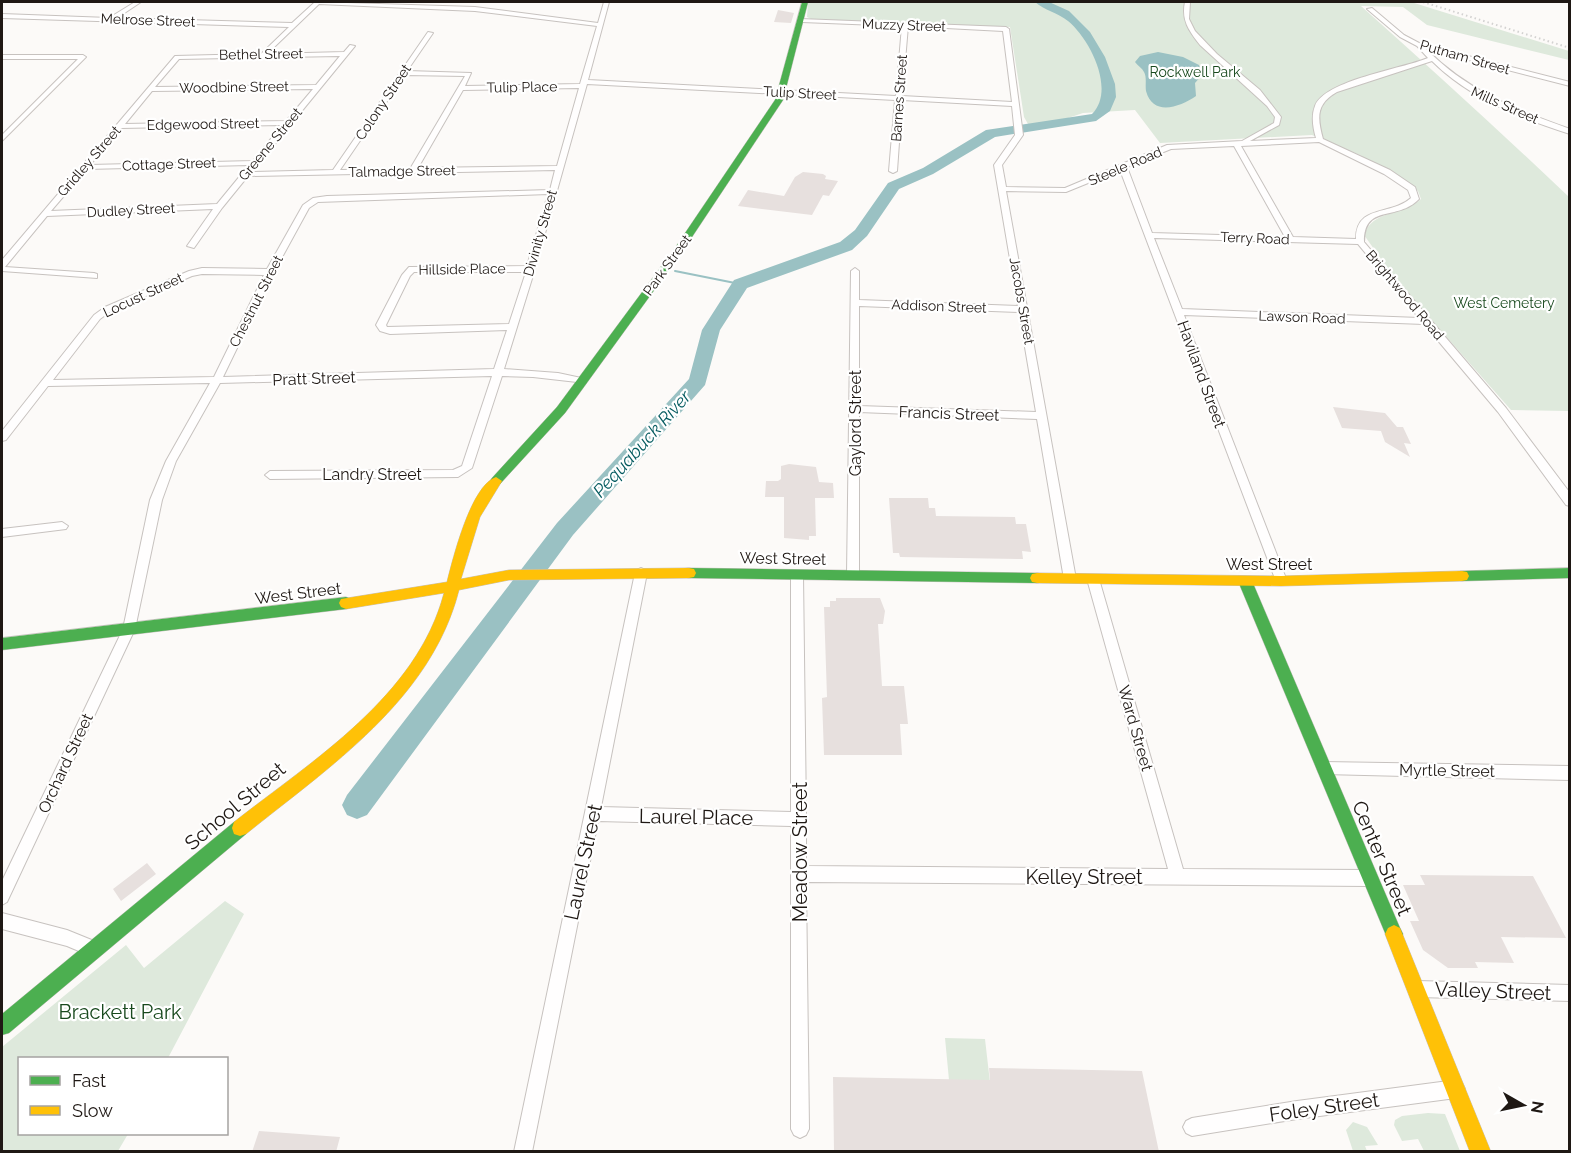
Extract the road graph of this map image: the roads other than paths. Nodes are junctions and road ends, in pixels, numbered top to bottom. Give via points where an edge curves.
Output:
1 (138, 2) edge
2 (318, 2) edge
3 (474, 2) edge
4 (607, 2) edge
5 (805, 2) edge
6 (1186, 2) edge
7 (470, 8) junction
8 (1370, 9) dead end
9 (2, 16) edge
10 (111, 19) junction
11 (802, 20) junction
12 (294, 25) junction
13 (905, 25) junction
14 (600, 26) junction
15 (1006, 29) joint
16 (430, 33) dead end
17 (1419, 45) junction
18 (352, 46) dead end
19 (264, 53) junction
20 (346, 54) junction
21 (2, 57) edge
22 (177, 57) joint
23 (1432, 59) junction
24 (403, 73) junction
25 (583, 84) junction
26 (1569, 84) edge
27 (318, 87) junction
28 (462, 88) junction
29 (150, 89) junction
30 (783, 92) junction
31 (899, 98) junction
32 (1016, 104) junction
33 (286, 123) junction
34 (120, 126) junction
35 (1569, 132) edge
36 (2, 139) edge
37 (1320, 140) junction
38 (1240, 143) junction
39 (254, 163) junction
40 (84, 167) junction
41 (1123, 167) junction
42 (558, 168) junction
43 (413, 170) junction
44 (893, 171) dead end
45 (335, 172) junction
46 (245, 174) junction
47 (1001, 189) junction
48 (551, 192) junction
49 (219, 206) junction
50 (44, 214) junction
51 (1150, 235) junction
52 (1290, 239) junction
53 (1360, 242) junction
54 (191, 246) dead end
55 (2, 267) edge
56 (531, 268) junction
57 (270, 272) junction
58 (855, 272) dead end
59 (94, 276) dead end
60 (855, 303) junction
61 (1024, 309) junction
62 (1179, 312) junction
63 (1426, 321) junction
64 (513, 327) junction
65 (498, 374) junction
66 (583, 381) junction
67 (216, 382) junction
68 (45, 383) junction
69 (856, 409) junction
70 (1042, 416) junction
71 (2, 436) edge
72 (470, 463) joint
73 (270, 475) dead end
74 (1569, 502) edge
75 (62, 526) dead end
76 (2, 533) edge
77 (641, 573) junction
78 (1569, 573) edge
79 (797, 575) junction
80 (853, 575) junction
81 (1070, 579) junction
82 (1094, 579) junction
83 (1245, 581) junction
84 (1281, 581) junction
85 (453, 585) junction
86 (129, 629) junction
87 (2, 644) edge
88 (1324, 768) junction
89 (1569, 773) edge
90 (593, 814) junction
91 (800, 819) junction
92 (800, 874) junction
93 (1178, 877) junction
94 (1369, 878) junction
95 (2, 897) edge
96 (2, 921) edge
97 (93, 949) junction
98 (1417, 989) junction
99 (1569, 993) edge
100 (2, 1026) edge
101 (1456, 1089) junction
102 (1192, 1128) dead end
103 (800, 1129) dead end
104 (523, 1152) edge
105 (1481, 1152) edge

1 - 10 street
2 - 7 street
2 - 12 street
3 - 7 street
4 - 14 street, Divinity Street
5 - 11 main road, Park Street
6 - 38 street via 1187,21 1197,38 1253,87 1278,117 1277,124
7 - 14 street
8 - 17 street, Putnam Street
9 - 10 street, Melrose Street
10 - 12 street, Melrose Street
11 - 13 street, Muzzy Street
11 - 30 main road, Park Street
12 - 19 street
13 - 15 street, Muzzy Street
13 - 31 street, Barnes Street
14 - 25 street, Divinity Street
15 - 32 street, Jacobs Street
16 - 24 street, Colony Street
17 - 23 street, Mills Street
17 - 26 street, Putnam Street
18 - 20 street, Greene Street
19 - 20 street, Bethel Street
19 - 22 street, Bethel Street
20 - 27 street, Greene Street
21 - 36 street via 83,57
22 - 29 street, Gridley Street
23 - 35 street, Mills Street via 1478,95
23 - 37 street via 1342,87 1324,97 1316,111
24 - 28 street via 469,74
24 - 45 street, Colony Street
25 - 28 street, Tulip Place
25 - 30 street, Tulip Street
25 - 42 street, Divinity Street
27 - 29 street, Woodbine Street
27 - 33 street, Greene Street
28 - 43 street
29 - 34 street, Gridley Street
30 - 31 street, Tulip Street
30 - 66 main road, Park Street via 681,247
31 - 32 street, Tulip Street
31 - 44 street, Barnes Street
32 - 47 street, Jacobs Street via 1019,130 999,165
33 - 34 street, Edgewood Street
33 - 39 street, Greene Street
34 - 40 street, Gridley Street
37 - 38 street, Steele Road
37 - 53 street, Brightwood Road via 1387,172 1414,193 1415,199 1409,205 1361,223
38 - 41 street, Steele Road via 1160,149
38 - 52 street
39 - 40 street, Cottage Street
39 - 46 street, Greene Street
40 - 50 street, Gridley Street
41 - 47 street, Steele Road via 1066,190
41 - 51 street, Haviland Street
42 - 43 street, Talmadge Street
42 - 48 street, Divinity Street
43 - 45 street, Talmadge Street
45 - 46 street, Talmadge Street
46 - 49 street, Greene Street
47 - 61 street, Jacobs Street
48 - 56 street, Divinity Street
48 - 57 street, Chestnut Street via 316,200 306,207
49 - 50 street, Dudley Street
49 - 54 street, Greene Street
50 - 55 street, Gridley Street
51 - 52 street, Terry Road
51 - 62 street, Haviland Street
52 - 53 street, Terry Road
53 - 63 street, Brightwood Road
55 - 59 street
56 - 64 street, Divinity Street
56 - 64 street, Hillside Place via 412,269 381,325 390,330
57 - 67 street, Chestnut Street
57 - 68 street, Locust Street via 202,271 108,309 97,317
58 - 60 street, Gaylord Street
60 - 61 street, Addison Street
60 - 69 street, Gaylord Street
61 - 70 street, Jacobs Street
62 - 63 street, Lawson Road
62 - 84 street, Haviland Street
63 - 74 street, Brightwood Road via 1502,410
64 - 65 street, Divinity Street
65 - 66 street, Pratt Street via 556,375
65 - 67 street, Pratt Street
65 - 72 street, Divinity Street
66 - 85 main road, Park Street via 480,501 464,537
67 - 68 street, Pratt Street
67 - 86 street, Chestnut Street via 171,461 156,500
68 - 71 street, Locust Street
69 - 70 street, Francis Street
69 - 80 street, Gaylord Street
70 - 81 street, Jacobs Street
72 - 73 street, Landry Street via 458,474
75 - 76 street
77 - 79 main road, West Street
77 - 85 main road, West Street via 514,575
77 - 90 street, Laurel Street
78 - 84 main road, West Street
79 - 80 main road, West Street
79 - 91 street, Meadow Street
80 - 81 main road, West Street
81 - 82 main road, West Street
82 - 83 main road, West Street
82 - 93 street, Ward Street
83 - 84 main road, West Street
83 - 88 main road, Center Street
85 - 86 main road, West Street via 410,595
85 - 97 main road, School Street via 431,646 386,707
86 - 87 main road, West Street
86 - 95 street, Orchard Street
88 - 89 street, Myrtle Street
88 - 94 main road, Center Street
90 - 91 street, Laurel Place
90 - 104 street, Laurel Street
91 - 92 street, Meadow Street
92 - 93 street, Kelley Street
92 - 103 street, Meadow Street
93 - 94 street, Kelley Street
94 - 98 main road, Center Street
96 - 97 street
97 - 100 main road, School Street
98 - 99 street, Valley Street
98 - 101 main road, Center Street
101 - 102 street, Foley Street
101 - 105 main road, Center Street

